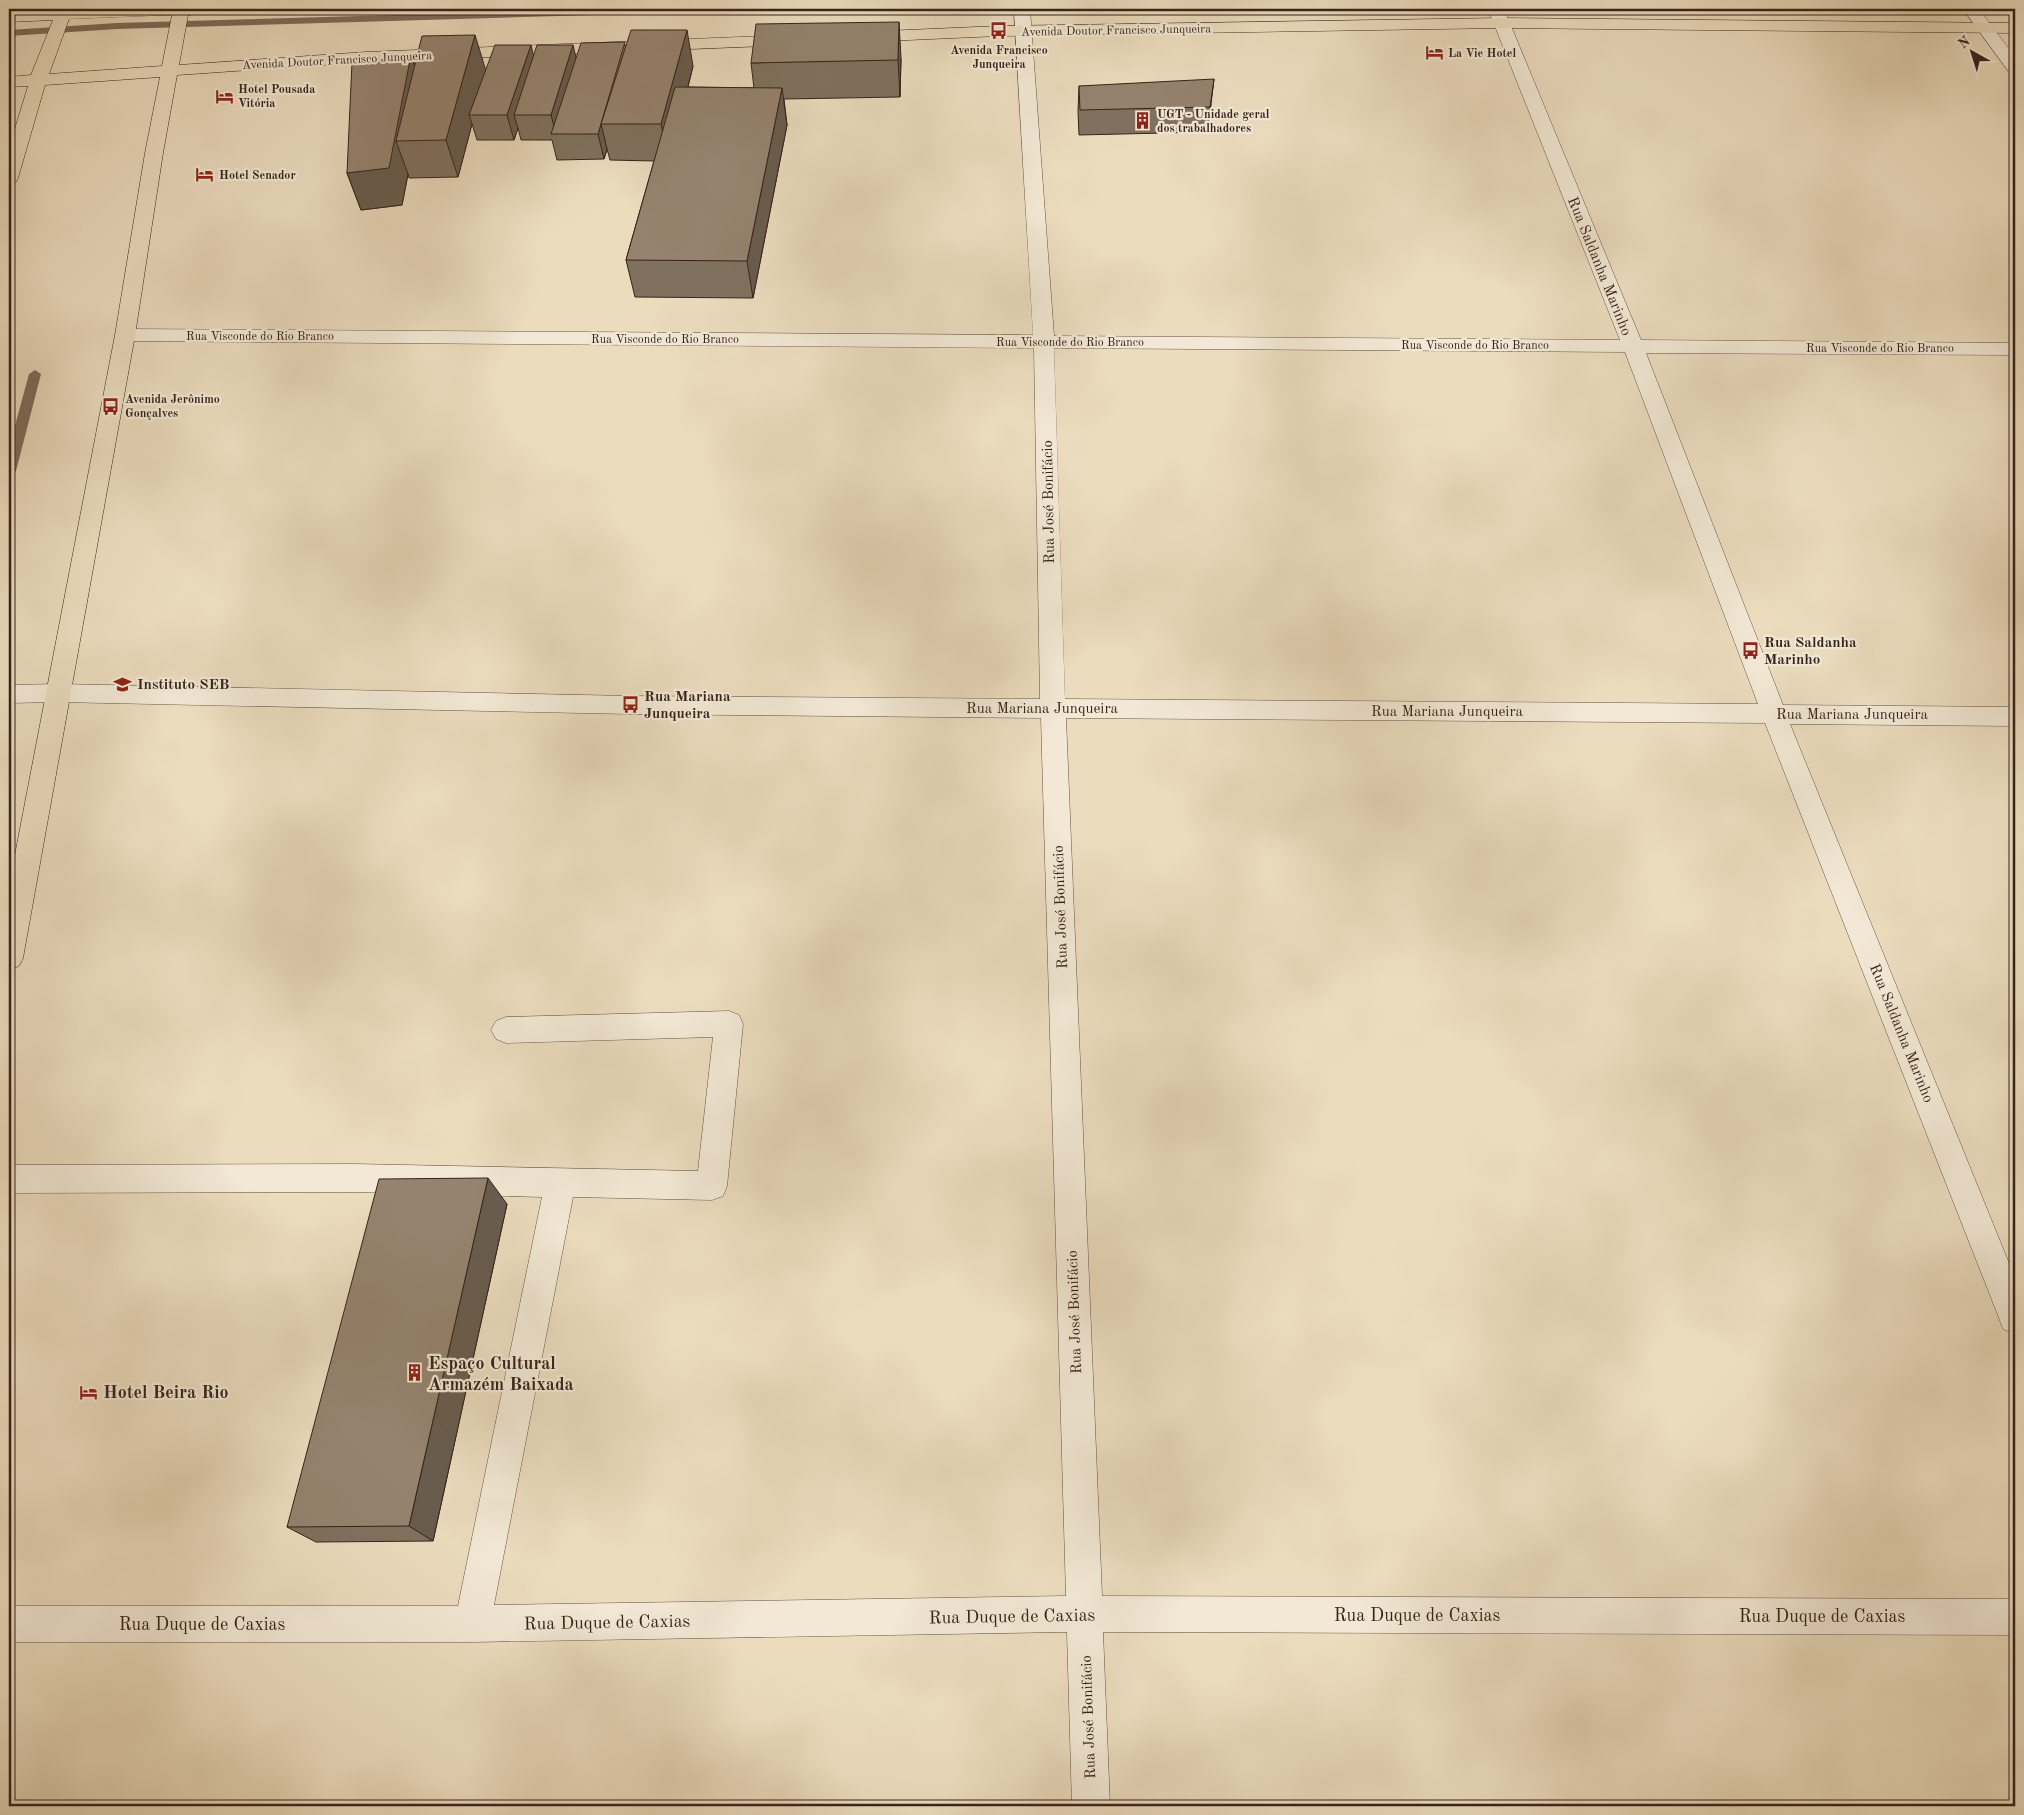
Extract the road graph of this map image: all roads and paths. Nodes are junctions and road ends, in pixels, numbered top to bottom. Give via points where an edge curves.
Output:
1 (205, 9) edge
2 (1971, 9) edge
3 (181, 13) edge
4 (1498, 14) edge
5 (9, 17) edge
6 (1023, 19) edge
7 (60, 21) junction
8 (1986, 28) junction
9 (2015, 28) edge
10 (850, 38) edge
11 (811, 39) edge
12 (171, 65) junction
13 (2015, 68) edge
14 (41, 73) junction
15 (9, 82) edge
16 (9, 178) edge
17 (125, 335) junction
18 (1044, 342) junction
19 (1633, 346) junction
20 (2015, 349) edge
21 (58, 693) junction
22 (11, 694) edge
23 (1053, 708) junction
24 (1774, 714) junction
25 (2015, 716) edge
26 (9, 958) edge
27 (506, 1030) dead end
28 (9, 1179) edge
29 (560, 1183) junction
30 (2015, 1318) edge
31 (1084, 1614) junction
32 (2015, 1617) edge
33 (9, 1624) edge
34 (472, 1624) junction
35 (1091, 1806) edge

1 - 3 main road
2 - 8 street
3 - 7 main road
3 - 12 main road
4 - 6 main road, Avenida Doutor Francisco Junqueira
4 - 8 main road, Avenida Doutor Francisco Junqueira
4 - 19 street, Rua Saldanha Marinho
5 - 7 main road
6 - 10 main road, Avenida Doutor Francisco Junqueira
6 - 18 street, Rua José Bonifácio
7 - 14 main road
8 - 9 main road, Avenida Doutor Francisco Junqueira
8 - 13 street
11 - 12 main road, Avenida Doutor Francisco Junqueira
12 - 14 main road, Avenida Doutor Francisco Junqueira
12 - 17 main road
14 - 15 main road, Avenida Doutor Francisco Junqueira
14 - 16 main road
17 - 18 street, Rua Visconde do Rio Branco
17 - 21 main road
18 - 19 street, Rua Visconde do Rio Branco
18 - 23 street, Rua José Bonifácio
19 - 20 street, Rua Visconde do Rio Branco
19 - 24 street, Rua Saldanha Marinho
21 - 22 street, Rua Mariana Junqueira
21 - 23 street, Rua Mariana Junqueira via 630,705
21 - 26 main road
23 - 24 street, Rua Mariana Junqueira
23 - 31 street, Rua José Bonifácio
24 - 25 street, Rua Mariana Junqueira
24 - 30 street, Rua Saldanha Marinho
27 - 29 street via 729,1024 712,1186
28 - 29 street via 354,1178
29 - 34 street
31 - 32 street, Rua Duque de Caxias
31 - 34 street, Rua Duque de Caxias
31 - 35 street, Rua José Bonifácio
33 - 34 street, Rua Duque de Caxias

